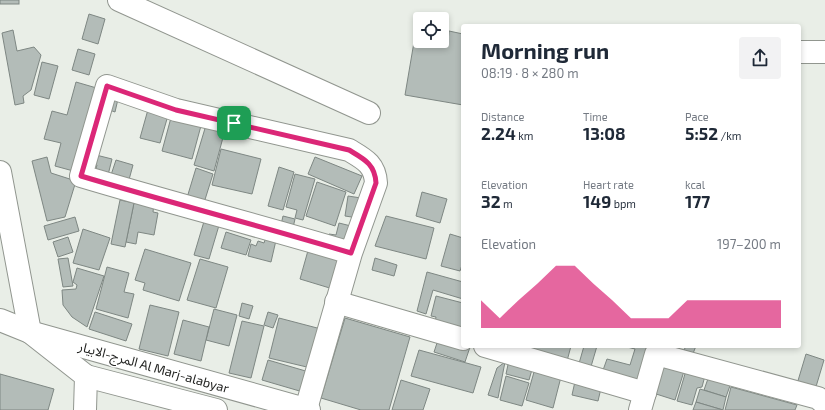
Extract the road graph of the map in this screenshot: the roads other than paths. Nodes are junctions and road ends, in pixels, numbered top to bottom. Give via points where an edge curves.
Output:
1 (119, 0) edge
2 (801, 52) edge
3 (825, 52) edge
4 (369, 113) dead end
5 (0, 172) edge
6 (351, 253) junction
7 (336, 302) junction
8 (0, 320) edge
9 (30, 332) junction
10 (461, 338) edge
11 (491, 348) edge
12 (86, 376) junction
13 (642, 402) edge
14 (825, 404) edge
15 (307, 409) edge
16 (85, 410) edge
17 (216, 410) edge

1 - 4 street
2 - 3 street
5 - 9 street
6 - 6 street via 257,224 180,206 81,176 107,86 176,110 349,150 366,160 376,172 376,183
6 - 7 street
7 - 10 street
7 - 15 street
8 - 9 street, المرج-الابيار Al Marj-alabyar
9 - 12 street
9 - 15 street, المرج-الابيار Al Marj-alabyar
11 - 13 street
12 - 16 street
12 - 17 street
13 - 14 street via 656,354 818,398

